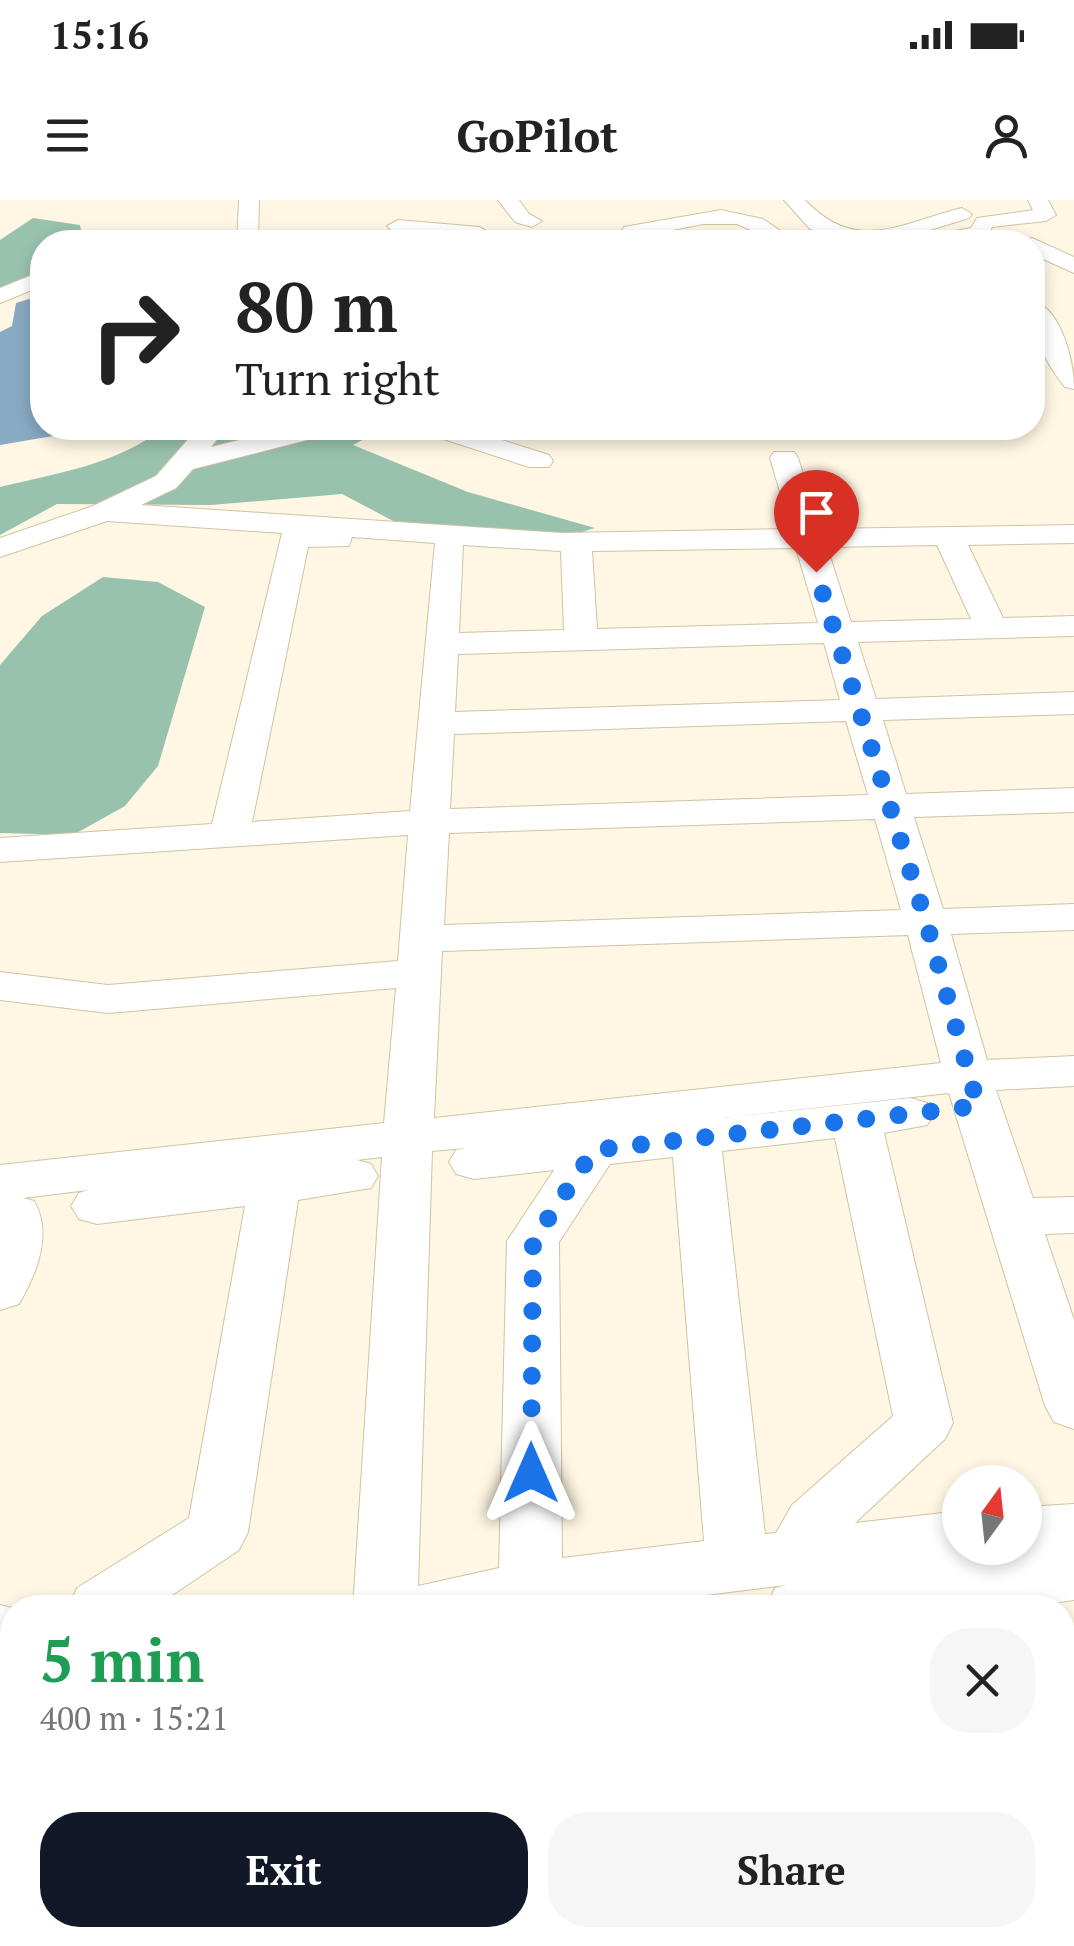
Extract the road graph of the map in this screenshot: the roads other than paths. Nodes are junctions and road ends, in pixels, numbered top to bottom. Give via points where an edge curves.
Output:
1 (249, 200) edge
2 (508, 200) edge
3 (794, 200) edge
4 (988, 200) edge
5 (1038, 200) edge
6 (951, 217) junction
7 (532, 221) dead end
8 (980, 225) junction
9 (404, 226) edge
10 (248, 230) edge
11 (447, 230) edge
12 (639, 230) edge
13 (766, 230) edge
14 (836, 230) edge
15 (910, 230) edge
16 (979, 230) edge
17 (994, 230) edge
18 (1074, 241) edge
19 (1045, 242) edge
20 (1045, 250) edge
21 (1074, 266) edge
22 (30, 283) edge
23 (0, 296) edge
24 (1045, 327) edge
25 (1074, 381) edge
26 (202, 440) edge
27 (272, 440) edge
28 (475, 440) edge
29 (784, 458) dead end
30 (539, 461) dead end
31 (184, 462) junction
32 (104, 512) junction
33 (1073, 516) edge
34 (949, 537) junction
35 (807, 541) junction
36 (572, 542) junction
37 (448, 546) junction
38 (0, 548) edge
39 (1074, 626) edge
40 (992, 629) junction
41 (836, 634) junction
42 (580, 641) junction
43 (442, 644) junction
44 (1074, 703) edge
45 (862, 711) junction
46 (438, 724) junction
47 (1074, 800) edge
48 (891, 806) junction
49 (430, 822) junction
50 (230, 833) junction
51 (0, 850) edge
52 (1074, 916) edge
53 (926, 921) junction
54 (423, 956) junction
55 (0, 986) edge
56 (1074, 1071) edge
57 (973, 1091) junction
58 (856, 1120) junction
59 (696, 1140) junction
60 (594, 1150) junction
61 (408, 1154) junction
62 (274, 1187) junction
63 (5, 1205) edge
64 (1074, 1215) edge
65 (1014, 1217) junction
66 (0, 1290) edge
67 (1071, 1388) edge
68 (1074, 1530) edge
69 (1042, 1532) edge
70 (1074, 1574) edge
71 (777, 1575) edge
72 (956, 1578) edge
73 (530, 1589) junction
74 (120, 1595) edge
75 (387, 1595) edge
76 (500, 1595) edge

1 - 10 street
2 - 7 street
3 - 14 street via 818,225
4 - 6 street
5 - 8 street via 1046,215
6 - 8 street
6 - 15 street
8 - 16 street
8 - 17 street
9 - 11 street
12 - 13 street via 716,218
18 - 19 street
20 - 21 street
22 - 23 street
24 - 25 street
26 - 31 street
27 - 31 street
28 - 30 street
29 - 35 street
31 - 32 street via 166,482
32 - 36 street
32 - 38 street
33 - 34 street
34 - 35 street
34 - 40 street
35 - 36 street
35 - 41 street
36 - 37 street
36 - 42 street
37 - 43 street
37 - 50 street via 296,536
39 - 40 street
40 - 41 street
41 - 42 street
41 - 45 street
42 - 43 street
43 - 46 street
44 - 45 street
45 - 46 street
45 - 48 street
46 - 49 street
47 - 48 street
48 - 49 street
48 - 53 street
49 - 50 street
49 - 54 street
50 - 51 street
52 - 53 street
53 - 54 street
53 - 57 street
54 - 55 street via 108,999
54 - 61 street
56 - 57 street
57 - 58 street
57 - 61 street
57 - 65 street
58 - 59 street
58 - 71 street via 924,1424 814,1523
59 - 60 street
59 - 71 street
60 - 61 street
60 - 73 street via 533,1241
61 - 62 street
61 - 63 street
61 - 75 street
62 - 63 street
62 - 74 street via 217,1532
63 - 66 street via 19,1236
64 - 65 street
65 - 67 street
68 - 69 street
70 - 72 street
71 - 72 street
71 - 73 street
73 - 76 street

